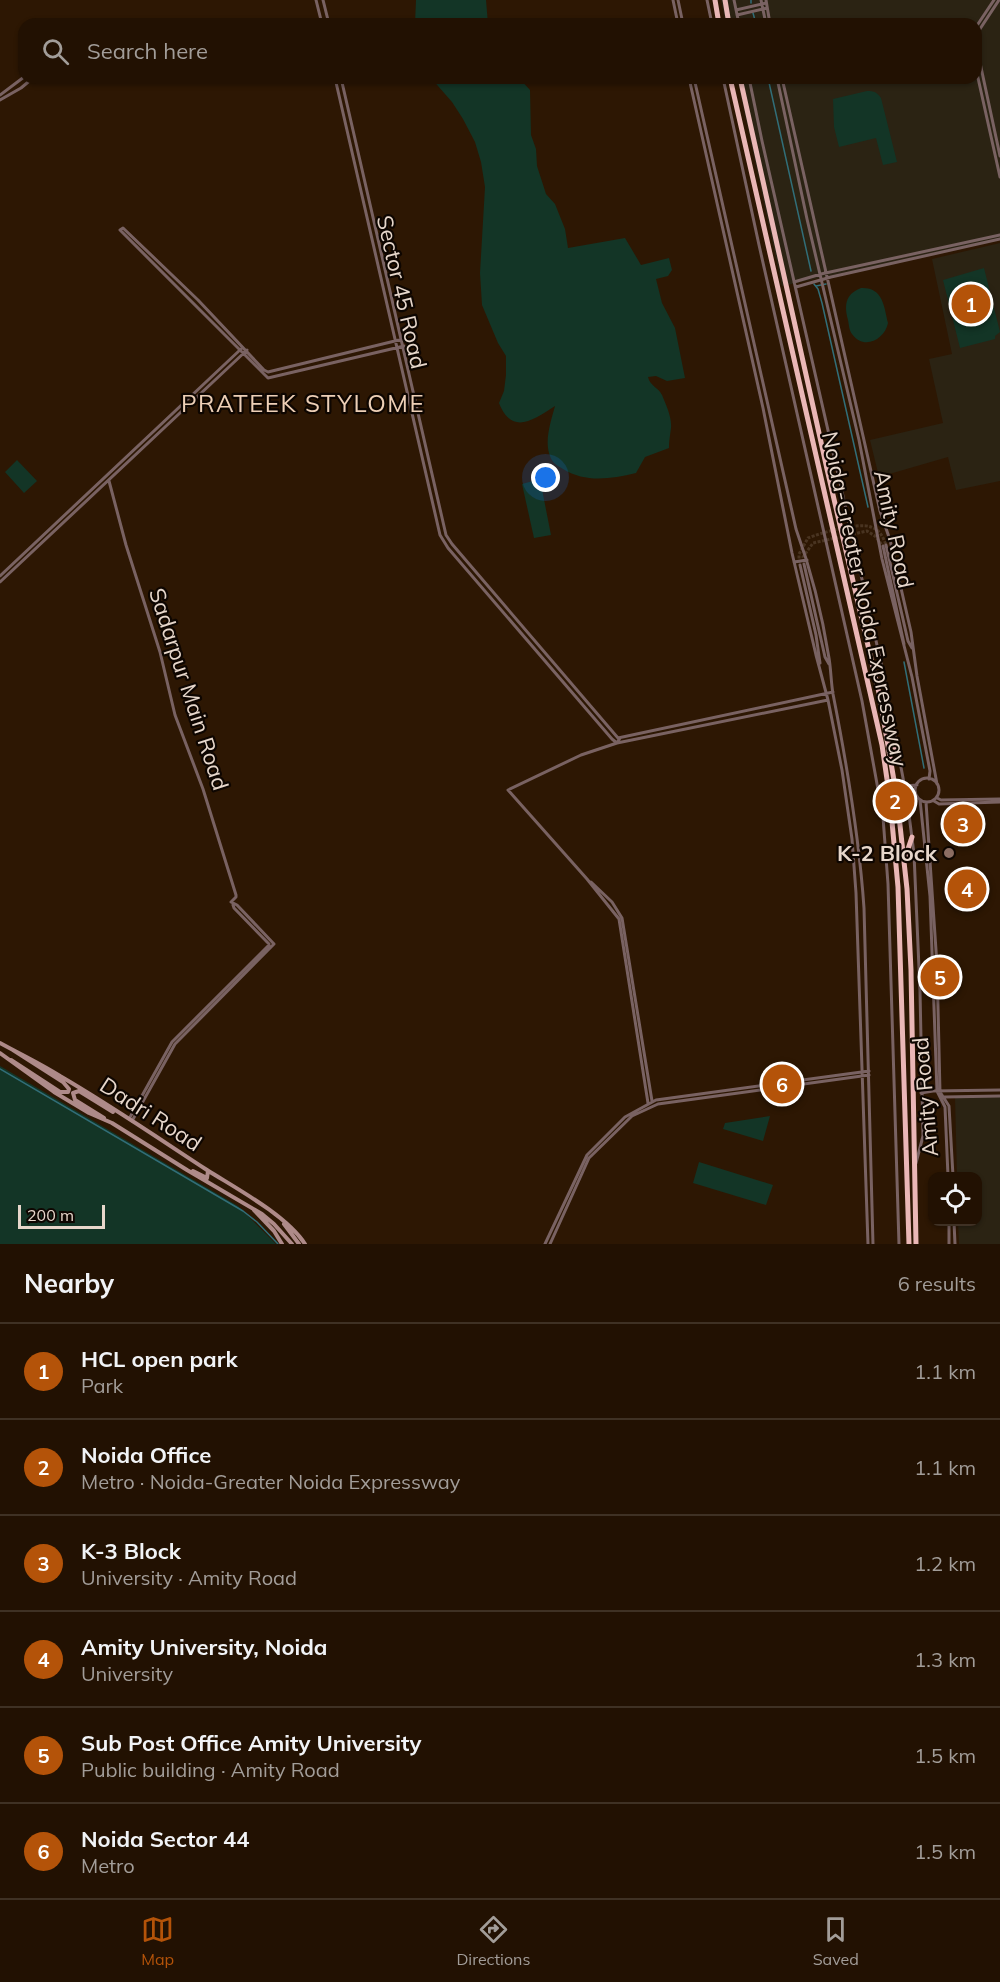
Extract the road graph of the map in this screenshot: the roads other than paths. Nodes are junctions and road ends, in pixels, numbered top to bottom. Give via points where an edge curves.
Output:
1 (316, 0) edge
2 (323, 0) edge
3 (673, 0) edge
4 (678, 0) edge
5 (715, 0) edge
6 (725, 0) edge
7 (734, 0) edge
8 (994, 0) edge
9 (999, 0) edge
10 (706, 1) edge
11 (764, 2) edge
12 (765, 9) junction
13 (736, 10) junction
14 (737, 15) junction
15 (320, 18) edge
16 (328, 18) edge
17 (677, 18) edge
18 (682, 18) edge
19 (710, 18) edge
20 (718, 18) edge
21 (728, 18) edge
22 (738, 18) edge
23 (767, 18) edge
24 (982, 18) edge
25 (982, 27) edge
26 (982, 72) edge
27 (18, 81) edge
28 (24, 84) edge
29 (336, 84) edge
30 (342, 84) edge
31 (689, 84) edge
32 (695, 84) edge
33 (724, 84) edge
34 (731, 84) edge
35 (741, 84) edge
36 (750, 84) edge
37 (778, 84) edge
38 (783, 84) edge
39 (979, 84) edge
40 (0, 95) edge
41 (0, 100) edge
42 (1000, 156) edge
43 (1000, 177) edge
44 (1000, 237) edge
45 (823, 273) junction
46 (827, 278) junction
47 (794, 282) junction
48 (823, 283) junction
49 (796, 287) junction
50 (403, 339) junction
51 (396, 341) junction
52 (404, 346) junction
53 (244, 347) junction
54 (398, 348) junction
55 (240, 350) junction
56 (247, 350) junction
57 (243, 354) junction
58 (109, 481) junction
59 (808, 560) junction
60 (794, 562) junction
61 (0, 576) edge
62 (0, 582) edge
63 (905, 649) junction
64 (914, 650) junction
65 (830, 666) junction
66 (819, 668) junction
67 (833, 692) junction
68 (827, 694) junction
69 (834, 698) junction
70 (828, 700) junction
71 (886, 737) junction
72 (616, 738) junction
73 (617, 743) junction
74 (899, 753) junction
75 (929, 779) junction
76 (937, 784) junction
77 (917, 785) junction
78 (905, 786) junction
79 (906, 793) junction
80 (916, 794) junction
81 (935, 799) junction
82 (920, 800) junction
83 (1000, 800) edge
84 (926, 802) junction
85 (912, 837) junction
86 (904, 860) junction
87 (0, 1042) edge
88 (10, 1048) junction
89 (3, 1056) edge
90 (869, 1073) junction
91 (862, 1074) junction
92 (1000, 1090) edge
93 (930, 1092) junction
94 (938, 1092) junction
95 (921, 1093) junction
96 (1000, 1096) edge
97 (941, 1097) junction
98 (650, 1102) junction
99 (119, 1113) junction
100 (131, 1120) junction
101 (107, 1121) junction
102 (187, 1170) junction
103 (208, 1170) junction
104 (914, 1171) junction
105 (948, 1172) edge
106 (953, 1172) edge
107 (251, 1208) junction
108 (280, 1219) junction
109 (949, 1226) edge
110 (954, 1226) edge
111 (281, 1231) junction
112 (282, 1244) edge
113 (288, 1244) edge
114 (292, 1244) edge
115 (299, 1244) edge
116 (305, 1244) edge
117 (547, 1244) edge
118 (868, 1244) edge
119 (873, 1244) edge
120 (899, 1244) edge
121 (909, 1244) edge
122 (916, 1244) edge
123 (949, 1244) edge
124 (954, 1244) edge

1 - 15 street
2 - 16 street
3 - 17 street
4 - 18 street
5 - 20 highway
6 - 21 highway
7 - 13 street
8 - 24 street
9 - 25 street
10 - 19 street
11 - 12 street
11 - 13 street
12 - 14 street
12 - 23 street
13 - 14 street
14 - 22 street
26 - 42 street
27 - 40 street
28 - 41 street
29 - 51 street, Sector 45 Road
30 - 50 street, Sector 45 Road
31 - 60 street
32 - 59 street via 796,529
33 - 120 street via 880,797 888,884
34 - 121 highway, Noida-Greater Noida Expressway via 882,745 898,887
35 - 71 highway, Noida-Greater Noida Expressway
36 - 47 street
37 - 45 street
38 - 45 street
39 - 43 street
44 - 45 street
44 - 46 street
45 - 46 street, Amity Road
45 - 47 street
45 - 48 street, Amity Road
46 - 48 street
46 - 64 street, Amity Road
47 - 49 street
48 - 49 street
48 - 63 street, Amity Road
49 - 74 street
50 - 51 street
50 - 52 street, Sector 45 Road
51 - 54 street, Sector 45 Road
51 - 56 street via 272,372 264,370
52 - 54 street
52 - 72 street, Sector 45 Road via 446,535
53 - 55 street
53 - 55 street via 121,228
53 - 56 street
54 - 57 street via 268,378
54 - 72 street, Sector 45 Road via 442,539
55 - 57 street
55 - 61 street
56 - 57 street
57 - 58 street
58 - 62 street
58 - 100 street, Sadarpur Main Road via 175,715 225,856 236,897 231,902 273,942 169,1050
59 - 60 street
59 - 65 street
60 - 66 street
63 - 64 street via 884,545 908,641
63 - 75 street, Amity Road via 922,722
64 - 76 street, Amity Road
65 - 66 street via 802,565
65 - 67 street
66 - 68 street
67 - 68 street
67 - 69 street
68 - 70 street
68 - 72 street
69 - 70 street
69 - 90 street via 861,858
70 - 73 street
70 - 91 street via 842,770 855,878
71 - 74 highway
71 - 86 highway, Noida-Greater Noida Expressway
72 - 73 street
72 - 73 street
73 - 98 street via 508,790 612,902 622,918
74 - 78 street
75 - 76 street
75 - 77 street
76 - 81 street
77 - 78 street
77 - 80 street
78 - 79 street
79 - 80 street
79 - 85 street
80 - 82 street
81 - 83 street
81 - 84 street
82 - 84 street
82 - 94 street, Amity Road via 930,896
84 - 94 street, Amity Road via 937,965
85 - 86 highway
85 - 95 street
86 - 104 highway, Noida-Greater Noida Expressway via 911,970
87 - 88 main road, Dadri Road
88 - 89 main road via 63,1082 68,1092 60,1092
88 - 99 main road, Dadri Road
89 - 101 main road, Dadri Road via 54,1092
90 - 91 street
90 - 119 street
91 - 98 street
91 - 117 street via 645,1109 589,1158
91 - 118 street
92 - 94 street
93 - 94 street
93 - 95 street
93 - 97 street
94 - 97 street, Amity Road
95 - 104 street via 923,1137
96 - 97 street
97 - 105 street, Amity Road via 945,1107
97 - 106 street, Amity Road via 949,1106
98 - 117 street via 626,1117 587,1155
99 - 100 main road, Dadri Road
99 - 101 main road via 79,1091 73,1094 75,1100
100 - 103 main road, Dadri Road
101 - 102 main road, Dadri Road
102 - 103 main road via 207,1178
102 - 107 main road, Dadri Road
103 - 108 main road, Dadri Road
104 - 122 highway, Noida-Greater Noida Expressway
107 - 111 main road
107 - 112 main road
108 - 115 main road
108 - 116 main road
109 - 123 street
110 - 124 street
111 - 113 street
111 - 114 main road

